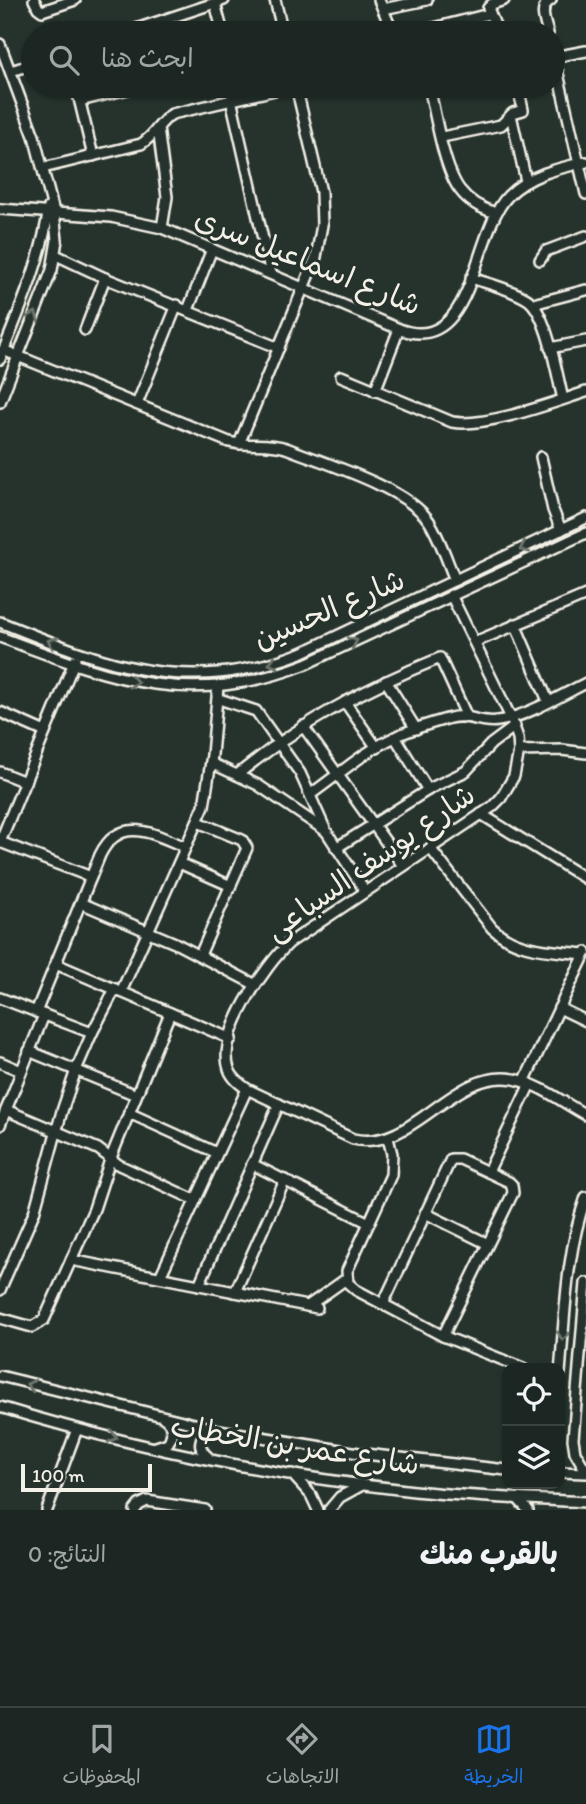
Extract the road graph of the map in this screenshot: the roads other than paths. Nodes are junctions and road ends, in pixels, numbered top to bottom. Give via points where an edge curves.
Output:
1 (34, 0) edge
2 (275, 0) edge
3 (427, 0) edge
4 (504, 0) edge
5 (551, 0) edge
6 (68, 1) edge
7 (213, 2) edge
8 (381, 5) edge
9 (489, 14) junction
10 (158, 21) edge
11 (219, 21) edge
12 (280, 21) edge
13 (461, 21) edge
14 (492, 21) edge
15 (546, 21) edge
16 (0, 44) edge
17 (586, 51) edge
18 (565, 54) edge
19 (21, 68) edge
20 (11, 71) junction
21 (78, 98) edge
22 (91, 98) edge
23 (236, 98) edge
24 (297, 98) edge
25 (432, 98) edge
26 (520, 98) edge
27 (565, 98) edge
28 (231, 99) junction
29 (79, 101) junction
30 (510, 115) junction
31 (158, 126) junction
32 (442, 137) junction
33 (93, 156) junction
34 (582, 163) edge
35 (43, 169) junction
36 (526, 181) junction
37 (586, 194) edge
38 (0, 209) edge
39 (51, 212) junction
40 (496, 214) junction
41 (162, 228) junction
42 (586, 236) edge
43 (212, 249) junction
44 (56, 255) junction
45 (540, 260) dead end
46 (271, 274) junction
47 (105, 278) junction
48 (471, 278) junction
49 (304, 288) junction
50 (586, 290) edge
51 (533, 304) junction
52 (177, 305) junction
53 (188, 310) junction
54 (399, 329) junction
55 (85, 330) dead end
56 (586, 341) edge
57 (279, 348) junction
58 (550, 348) junction
59 (2, 354) edge
60 (18, 356) junction
61 (341, 376) dead end
62 (375, 391) junction
63 (586, 392) edge
64 (563, 399) junction
65 (0, 402) edge
66 (137, 404) junction
67 (239, 444) junction
68 (541, 457) dead end
69 (586, 518) edge
70 (561, 530) junction
71 (586, 533) edge
72 (455, 580) junction
73 (452, 595) junction
74 (586, 595) edge
75 (0, 622) edge
76 (514, 624) junction
77 (0, 637) edge
78 (475, 642) junction
79 (78, 652) junction
80 (301, 653) junction
81 (73, 664) junction
82 (306, 664) junction
83 (386, 681) junction
84 (586, 683) edge
85 (218, 686) junction
86 (219, 699) junction
87 (548, 701) junction
88 (345, 702) junction
89 (0, 712) edge
90 (467, 717) junction
91 (513, 722) junction
92 (303, 726) junction
93 (416, 730) junction
94 (45, 732) junction
95 (394, 737) junction
96 (278, 742) junction
97 (377, 748) junction
98 (519, 751) junction
99 (586, 753) edge
100 (211, 763) junction
101 (0, 772) edge
102 (237, 775) junction
103 (338, 775) junction
104 (25, 782) junction
105 (428, 790) junction
106 (311, 794) junction
107 (481, 814) junction
108 (198, 822) junction
109 (373, 825) junction
110 (3, 827) edge
111 (326, 831) junction
112 (0, 842) edge
113 (185, 847) junction
114 (336, 848) junction
115 (430, 848) junction
116 (179, 863) junction
117 (403, 866) junction
118 (91, 877) junction
119 (586, 879) edge
120 (231, 886) junction
121 (365, 891) junction
122 (81, 904) junction
123 (149, 931) junction
124 (586, 953) edge
125 (200, 956) junction
126 (56, 964) junction
127 (254, 984) junction
128 (118, 990) junction
129 (0, 998) edge
130 (559, 1008) junction
131 (40, 1013) junction
132 (170, 1013) junction
133 (586, 1021) edge
134 (92, 1033) junction
135 (231, 1039) junction
136 (29, 1051) junction
137 (0, 1062) edge
138 (76, 1070) junction
139 (22, 1071) junction
140 (527, 1083) junction
141 (247, 1089) junction
142 (136, 1095) junction
143 (279, 1104) junction
144 (6, 1110) junction
145 (129, 1113) junction
146 (586, 1115) edge
147 (0, 1125) edge
148 (56, 1131) junction
149 (388, 1138) junction
150 (217, 1153) junction
151 (110, 1160) junction
152 (252, 1164) junction
153 (488, 1172) junction
154 (285, 1180) junction
155 (586, 1197) edge
156 (195, 1200) junction
157 (425, 1213) junction
158 (369, 1223) junction
159 (488, 1244) junction
160 (71, 1260) junction
161 (4, 1271) edge
162 (160, 1277) junction
163 (346, 1279) junction
164 (586, 1283) edge
165 (199, 1285) junction
166 (0, 1290) edge
167 (235, 1292) junction
168 (383, 1304) junction
169 (0, 1318) edge
170 (443, 1336) junction
171 (510, 1363) edge
172 (561, 1363) edge
173 (565, 1375) edge
174 (578, 1376) junction
175 (0, 1377) edge
176 (0, 1407) edge
177 (163, 1418) junction
178 (78, 1429) junction
179 (219, 1430) junction
180 (155, 1447) junction
181 (214, 1459) junction
182 (502, 1469) edge
183 (565, 1472) edge
184 (586, 1472) edge
185 (292, 1474) junction
186 (362, 1485) junction
187 (518, 1499) junction
188 (584, 1502) edge
189 (47, 1510) edge
190 (135, 1510) edge
191 (205, 1510) edge
192 (318, 1510) edge
193 (329, 1510) edge
194 (528, 1510) edge
195 (574, 1510) edge

1 - 6 street via 42,10
2 - 12 street
3 - 8 street
4 - 9 street via 489,6
5 - 15 street via 543,8
7 - 10 street
7 - 11 street
9 - 13 street
9 - 14 street
16 - 20 street
17 - 18 street
19 - 20 street
20 - 35 street
21 - 29 street
22 - 29 street
23 - 28 street
24 - 49 street via 321,192 322,225
25 - 32 street
26 - 30 street via 523,110
27 - 34 street
28 - 31 street via 172,114
28 - 46 street
29 - 33 street
30 - 32 street via 501,124
30 - 36 street
31 - 33 street via 141,144
31 - 41 street via 167,197
32 - 40 street via 459,189 470,201
33 - 35 street
34 - 36 street, شارع اسماعيل سرى
34 - 37 street
35 - 39 street
36 - 40 street, شارع اسماعيل سرى
38 - 39 street, شارع اسماعيل سرى
39 - 41 street, شارع اسماعيل سرى
39 - 44 street via 57,226
39 - 59 street via 35,271
40 - 48 street, شارع اسماعيل سرى
41 - 43 street, شارع اسماعيل سرى
42 - 45 street via 546,251
43 - 46 street, شارع اسماعيل سرى
43 - 53 street
44 - 47 street
60 -> 44 street
46 - 49 street, شارع اسماعيل سرى
47 - 52 street
47 - 55 street
48 - 51 street
48 - 54 street, شارع اسماعيل سرى via 448,323 425,333
49 - 54 street, شارع اسماعيل سرى
49 - 57 street
50 - 51 street
51 - 58 street
52 - 53 street
52 - 66 street
53 - 57 street
54 - 62 street
56 - 58 street
57 - 67 street
58 - 64 street
59 - 60 street
60 - 65 street
60 - 66 street
61 - 62 street
62 - 64 street via 464,424
63 - 64 street
66 - 67 street
67 - 72 street via 286,448 413,503 429,521
68 - 70 street
69 - 70 street, شارع الحسين
70 -> 72 street, شارع الحسين
71 - 73 street, شارع الحسين
72 - 80 street, شارع الحسين
73 - 78 street, شارع يوسف السباعى
82 -> 73 street, شارع الحسين
74 - 76 street
79 -> 75 street, شارع الحسين
76 - 78 street
76 - 87 street
77 - 81 street, شارع الحسين
78 - 91 street, شارع يوسف السباعى
80 -> 79 street, شارع الحسين via 251,670 201,676 126,667
79 - 81 street
80 - 82 street
81 -> 85 street, شارع الحسين via 147,684
81 - 94 street
82 - 85 street, شارع الحسين via 259,680
83 - 88 street
83 - 90 street via 440,658
83 - 93 street
84 - 87 street
85 - 86 street
86 - 96 street via 257,711
86 - 100 street
87 - 91 street
88 - 92 street
88 - 97 street
89 - 94 street
90 - 91 street
90 - 93 street via 452,717
91 - 98 street, شارع يوسف السباعى
91 - 105 street via 466,771
92 - 96 street
92 - 103 street
93 - 95 street
94 - 104 street
95 - 97 street
95 - 105 street
96 - 102 street
96 - 106 street
97 - 103 street
98 - 99 street
98 - 107 street, شارع يوسف السباعى via 509,788
100 - 102 street
100 - 108 street
101 - 104 street
102 - 111 street
103 - 106 street
103 - 109 street
104 - 110 street
105 - 109 street
106 - 111 street
107 - 115 street, شارع يوسف السباعى
107 - 119 street
108 - 113 street
108 - 120 street via 246,843
109 - 114 street
109 - 117 street
110 - 112 street
111 - 114 street
112 - 118 street
113 - 116 street
113 - 118 street via 147,832 128,830 104,846
114 - 121 street
115 - 117 street, شارع يوسف السباعى
115 - 124 street via 504,939 518,946
116 - 120 street
116 - 123 street
117 - 121 street, شارع يوسف السباعى
118 - 122 street
120 - 125 street
121 - 127 street, شارع يوسف السباعى via 289,943
122 - 123 street
122 - 126 street
123 - 125 street
123 - 128 street
124 - 130 street
125 - 127 street
126 - 128 street
126 - 131 street
127 - 135 street, شارع يوسف السباعى
128 - 132 street
128 - 134 street
129 - 131 street
130 - 133 street
130 - 140 street
131 - 134 street
131 - 136 street
132 - 135 street
132 - 142 street
134 - 138 street
135 - 141 street, شارع يوسف السباعى via 229,1069
136 - 138 street
136 - 139 street
137 - 139 street
138 - 142 street
138 - 148 street
139 - 144 street
140 - 146 street
140 - 149 street via 497,1078 471,1085
140 - 153 street
141 - 143 street
141 - 150 street
142 - 145 street
143 - 149 street via 353,1139
143 - 152 street
144 - 147 street
144 - 148 street
145 - 150 street
145 - 151 street
148 - 151 street via 98,1149
148 - 161 street via 34,1213
149 - 158 street via 392,1170
150 - 156 street
151 - 156 street
151 - 160 street
152 - 154 street
152 - 165 street
153 - 157 street via 460,1159 451,1160
153 - 159 street via 514,1189
154 - 158 street
154 - 167 street
155 -> 172 street via 570,1260
156 - 162 street
157 - 159 street
157 - 168 street
158 - 163 street
159 - 170 street
160 - 162 street
160 - 169 street via 39,1325 32,1328
161 - 166 street
162 - 165 street
163 - 167 street via 312,1307
163 - 168 street via 351,1287
164 - 174 street
165 - 167 street
168 - 170 street
170 - 171 street
173 - 174 street
174 - 184 street via 573,1439
177 -> 175 street, شارع عمر بن الخطاب
176 - 178 street, شارع عمر بن الخطاب
177 - 179 street, شارع عمر بن الخطاب
177 - 180 street via 171,1424 171,1439
178 -> 180 street, شارع عمر بن الخطاب
178 - 189 street
179 - 181 street via 205,1433 200,1446
179 - 182 street, شارع عمر بن الخطاب via 365,1454
180 - 181 street, شارع عمر بن الخطاب
181 - 185 street, شارع عمر بن الخطاب
183 - 184 street
185 - 186 street, شارع عمر بن الخطاب
185 - 192 street
186 - 187 street, شارع عمر بن الخطاب
186 - 193 street via 340,1497
187 - 188 street, شارع عمر بن الخطاب
187 - 194 street
188 - 195 street
190 - 191 street via 147,1501

